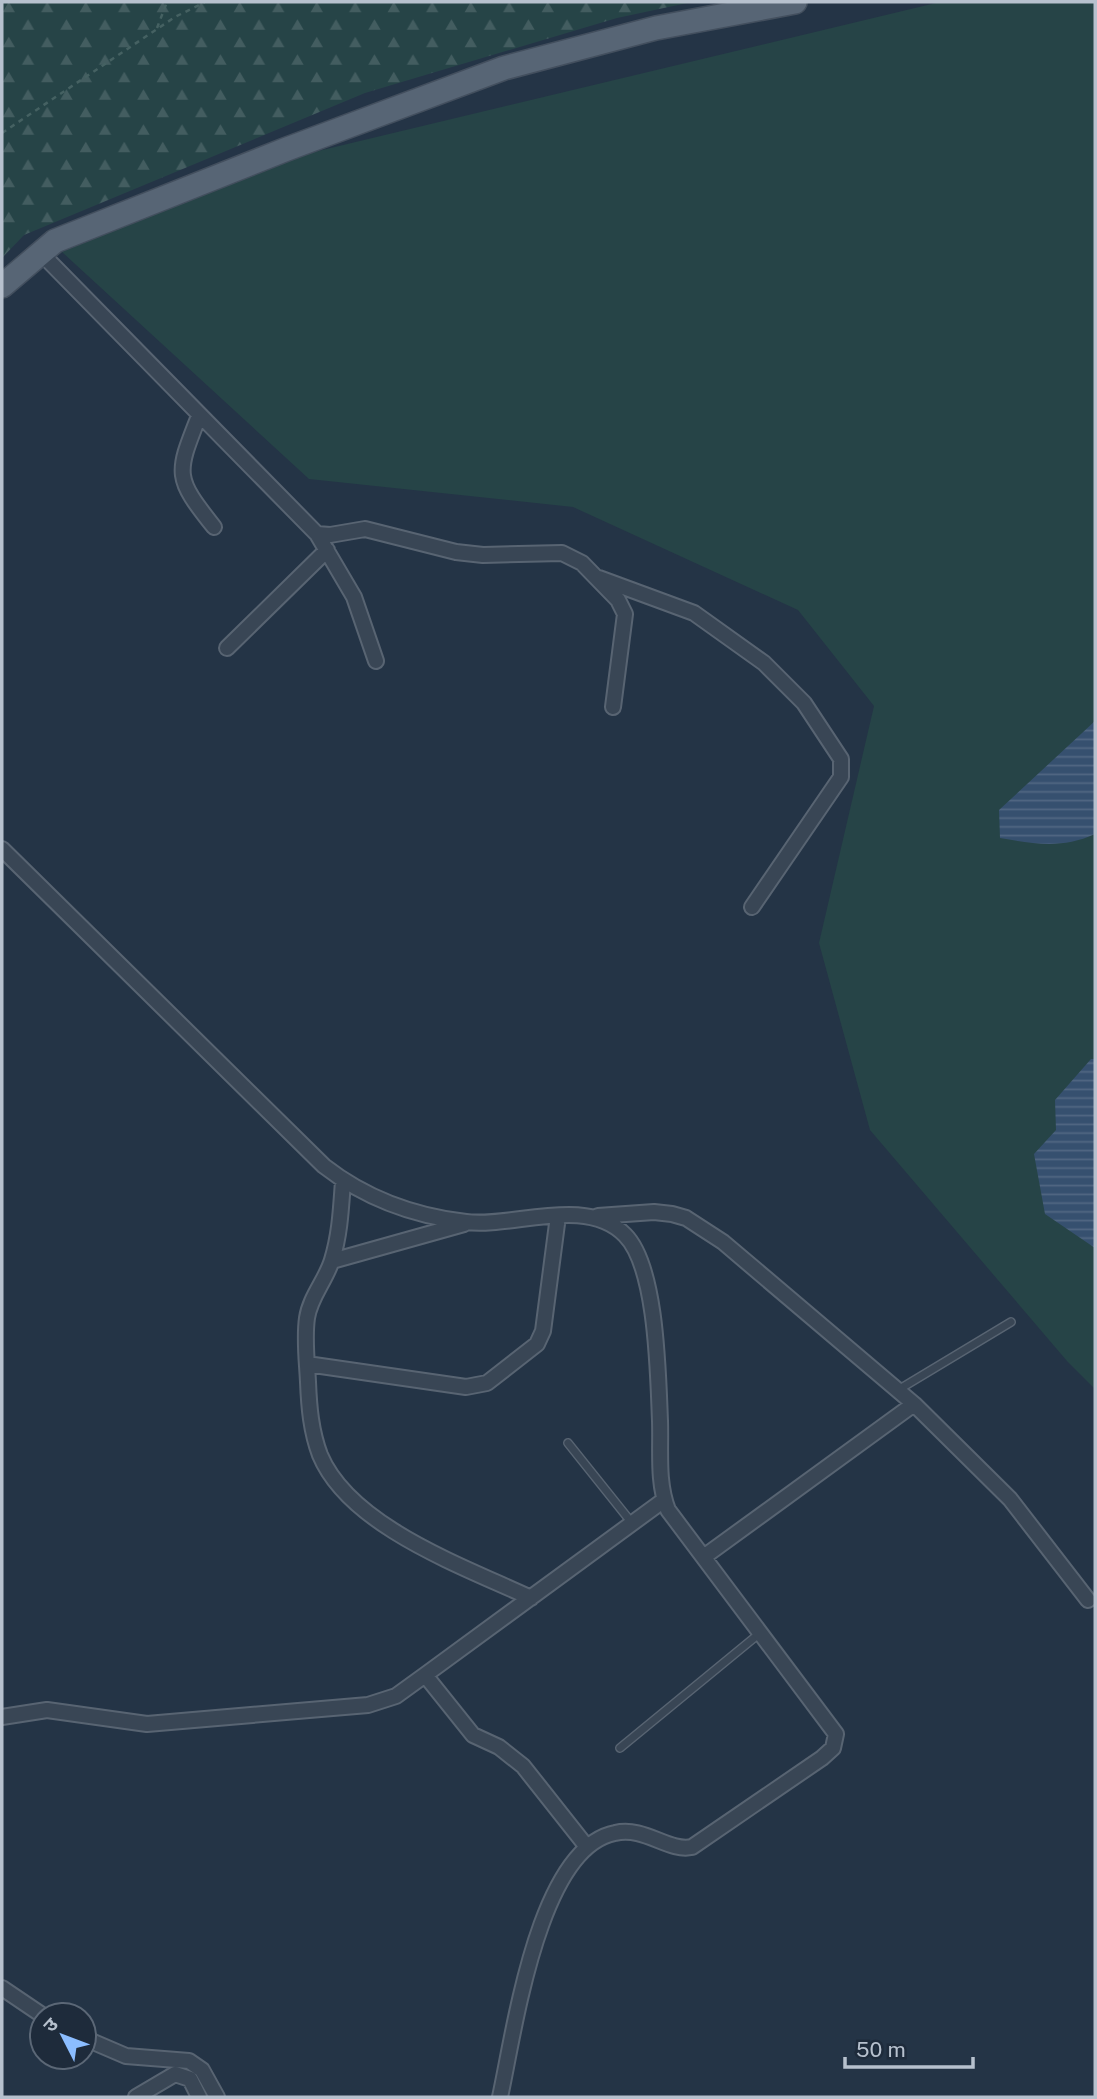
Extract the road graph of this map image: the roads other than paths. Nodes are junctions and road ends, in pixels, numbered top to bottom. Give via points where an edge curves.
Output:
1 (795, 2) edge
2 (39, 251) junction
3 (2, 286) edge
4 (199, 416) junction
5 (214, 527) dead end
6 (317, 534) junction
7 (327, 550) junction
8 (594, 576) junction
9 (227, 648) dead end
10 (376, 661) dead end
11 (613, 707) dead end
12 (2, 849) edge
13 (752, 907) dead end
14 (343, 1181) junction
15 (558, 1216) junction
16 (589, 1217) junction
17 (468, 1223) junction
18 (332, 1261) junction
19 (1011, 1322) dead end
20 (307, 1364) junction
21 (897, 1390) junction
22 (914, 1404) junction
23 (568, 1443) dead end
24 (664, 1500) junction
25 (632, 1524) junction
26 (705, 1556) junction
27 (531, 1598) junction
28 (1088, 1600) dead end
29 (762, 1632) junction
30 (425, 1675) junction
31 (2, 1717) edge
32 (620, 1748) dead end
33 (587, 1847) junction
34 (2, 1988) edge
35 (28, 2006) edge
36 (98, 2044) edge
37 (136, 2097) edge
38 (199, 2097) edge
39 (217, 2097) edge
40 (500, 2097) edge

1 - 2 main road via 656,28 504,68 261,159
2 - 3 main road
2 - 4 street
4 - 5 street via 180,468 189,494
4 - 6 street
6 - 7 street
6 - 8 street via 365,529 456,552 562,553 582,563
7 - 9 street
7 - 10 street via 354,597
8 - 11 street via 625,614
8 - 13 street via 694,614 738,643 792,690 841,759 841,777
12 - 14 street
14 - 17 street via 386,1203
14 - 18 street
15 - 16 street
15 - 17 street
15 - 20 street via 543,1331 531,1351 487,1383 466,1387
16 - 21 street via 654,1212 686,1218 723,1242
16 - 24 street via 604,1220 625,1234 646,1275
17 - 18 street
18 - 20 street via 309,1310
19 - 21 lane
20 - 27 street via 310,1420 316,1441 329,1471 348,1495 402,1535
21 - 22 street
22 - 26 street
22 - 28 street via 1010,1499
23 - 25 lane
24 - 25 street
24 - 26 street
25 - 27 street
26 - 29 street
27 - 30 street
29 - 32 lane
29 - 33 street via 836,1734 833,1748 692,1847 628,1831
30 - 31 street via 396,1696 368,1705 147,1724 47,1710
30 - 33 street via 473,1735 499,1747 523,1766
33 - 40 street via 564,1878 530,1953
34 - 35 street
36 - 39 street via 126,2056 189,2061 202,2070
37 - 38 street via 175,2074 190,2079

